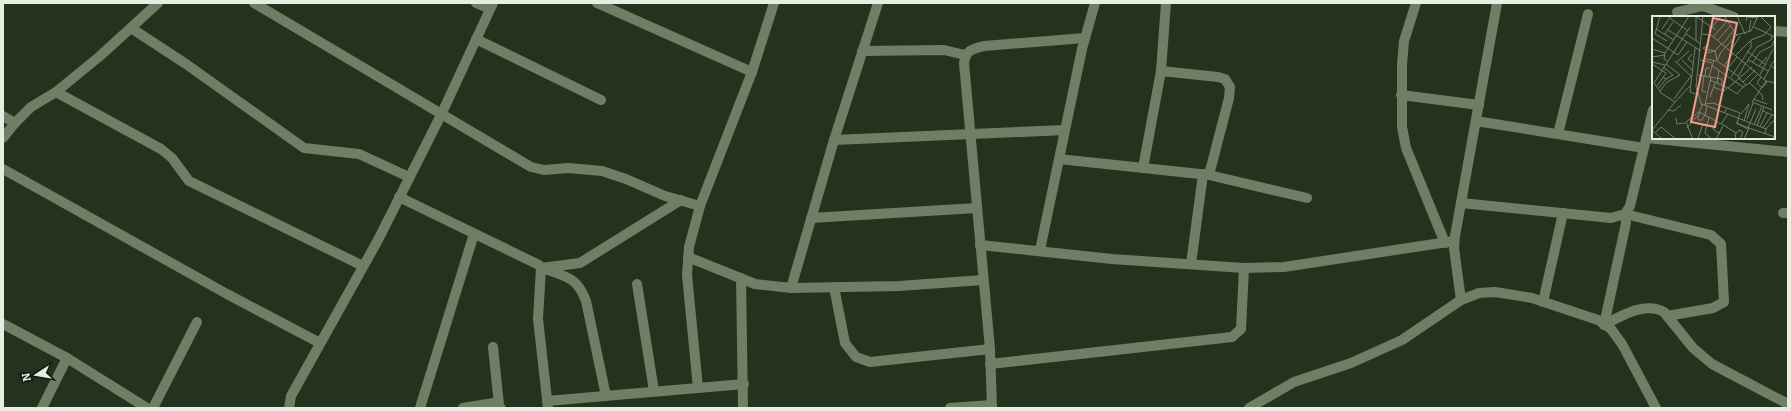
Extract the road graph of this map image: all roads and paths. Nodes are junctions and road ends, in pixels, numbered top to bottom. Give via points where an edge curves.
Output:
1 (158, 3) edge
2 (254, 3) edge
3 (476, 3) edge
4 (597, 3) edge
5 (774, 3) edge
6 (878, 3) edge
7 (1095, 3) edge
8 (1166, 3) edge
9 (1416, 3) edge
10 (1497, 3) edge
11 (492, 6) edge
12 (1678, 11) edge
13 (1588, 14) dead end
14 (1731, 16) edge
15 (131, 28) junction
16 (1775, 30) edge
17 (1788, 32) edge
18 (1085, 38) junction
19 (476, 39) junction
20 (862, 51) junction
21 (965, 55) junction
22 (1161, 71) junction
23 (752, 72) junction
24 (56, 92) junction
25 (1402, 95) junction
26 (601, 100) dead end
27 (1479, 105) junction
28 (1652, 114) edge
29 (3, 116) edge
30 (441, 116) junction
31 (1476, 120) junction
32 (15, 123) junction
33 (1065, 130) junction
34 (970, 134) junction
35 (1558, 134) junction
36 (3, 138) edge
37 (834, 140) junction
38 (1645, 143) junction
39 (1788, 152) edge
40 (1059, 159) junction
41 (1143, 168) junction
42 (3, 169) edge
43 (1206, 175) junction
44 (409, 177) junction
45 (399, 197) junction
46 (1307, 198) dead end
47 (681, 200) junction
48 (1461, 203) junction
49 (700, 206) junction
50 (977, 208) junction
51 (1563, 213) junction
52 (1625, 214) junction
53 (811, 218) junction
54 (474, 234) junction
55 (1450, 242) junction
56 (980, 244) junction
57 (1040, 250) junction
58 (688, 257) junction
59 (1191, 264) junction
60 (363, 266) junction
61 (541, 268) junction
62 (1244, 268) junction
63 (741, 278) junction
64 (983, 280) junction
65 (637, 284) dead end
66 (834, 287) junction
67 (791, 288) junction
68 (1461, 300) junction
69 (1543, 302) junction
70 (1668, 316) junction
71 (197, 322) dead end
72 (3, 324) edge
73 (1604, 325) junction
74 (320, 343) junction
75 (493, 347) dead end
76 (990, 349) junction
77 (67, 358) junction
78 (990, 364) junction
79 (744, 384) junction
80 (698, 388) junction
81 (654, 391) junction
82 (606, 396) junction
83 (547, 404) edge
84 (1788, 404) edge
85 (992, 406) edge
86 (1653, 406) edge
87 (500, 407) edge
88 (42, 408) edge
89 (147, 408) edge
90 (153, 408) edge
91 (289, 408) edge
92 (420, 408) edge
93 (463, 408) edge
94 (744, 408) edge
95 (950, 408) edge
96 (1249, 408) edge

1 - 15 street
2 - 30 street
3 - 11 street
4 - 23 street
5 - 23 street
6 - 20 street
7 - 18 street
8 - 22 street
9 - 25 street via 1404,41
10 - 27 street
11 - 19 street
12 - 14 street via 1704,6
13 - 35 street
15 - 24 street
15 - 44 street via 304,148 359,154
16 - 17 street
18 - 21 street via 984,46 971,49
18 - 33 street
19 - 26 street
19 - 30 street
20 - 21 street via 944,50
20 - 37 street
21 - 34 street
22 - 41 street
22 - 43 street via 1225,79 1230,87
23 - 49 street
24 - 32 street via 31,107
24 - 60 street via 161,149 172,158 189,181
25 - 27 street
25 - 55 street via 1402,128 1406,148
27 - 31 street
28 - 38 street
29 - 32 street
30 - 44 street
30 - 47 street via 531,168 602,171
31 - 35 street
31 - 48 street
32 - 36 street
33 - 34 street
33 - 40 street
34 - 37 street
34 - 50 street
35 - 38 street
37 - 53 street
38 - 39 street
38 - 52 street via 1630,206
40 - 41 street
40 - 57 street
41 - 43 street
42 - 74 street
43 - 46 street
43 - 59 street
44 - 45 street
45 - 54 street
45 - 60 street
47 - 49 street
47 - 61 street via 580,263
48 - 51 street
48 - 55 street
49 - 58 street
50 - 53 street
50 - 56 street
51 - 52 street via 1612,218
51 - 69 street
52 - 70 street via 1711,235 1721,244 1724,302 1714,308
52 - 73 street via 1626,222
53 - 67 street
54 - 61 street via 534,262
54 - 92 street
55 - 62 street via 1284,266
55 - 68 street
56 - 57 street
56 - 64 street
57 - 59 street via 1112,259
58 - 63 street
58 - 80 street via 687,275
59 - 62 street
60 - 74 street
61 - 82 street via 570,278 582,288
61 - 83 street via 538,319
62 - 78 street via 1241,329 1232,337
63 - 67 street via 755,284
63 - 79 street
64 - 66 street via 899,286
64 - 76 street
65 - 81 street
66 - 67 street
66 - 76 street via 845,343 856,357 870,362
68 - 69 street via 1478,293 1495,292
68 - 96 street via 1402,340 1351,363 1294,382
69 - 73 street via 1598,320
70 - 73 street via 1659,309 1639,309
70 - 84 street via 1693,348 1712,364
71 - 90 street
72 - 77 street
73 - 86 street via 1611,329 1622,344
74 - 91 street via 291,396
75 - 87 street
76 - 78 street
77 - 88 street
77 - 89 street
78 - 85 street
79 - 80 street
79 - 94 street
80 - 81 street
81 - 82 street
82 - 83 street
85 - 95 street
87 - 93 street via 494,403

